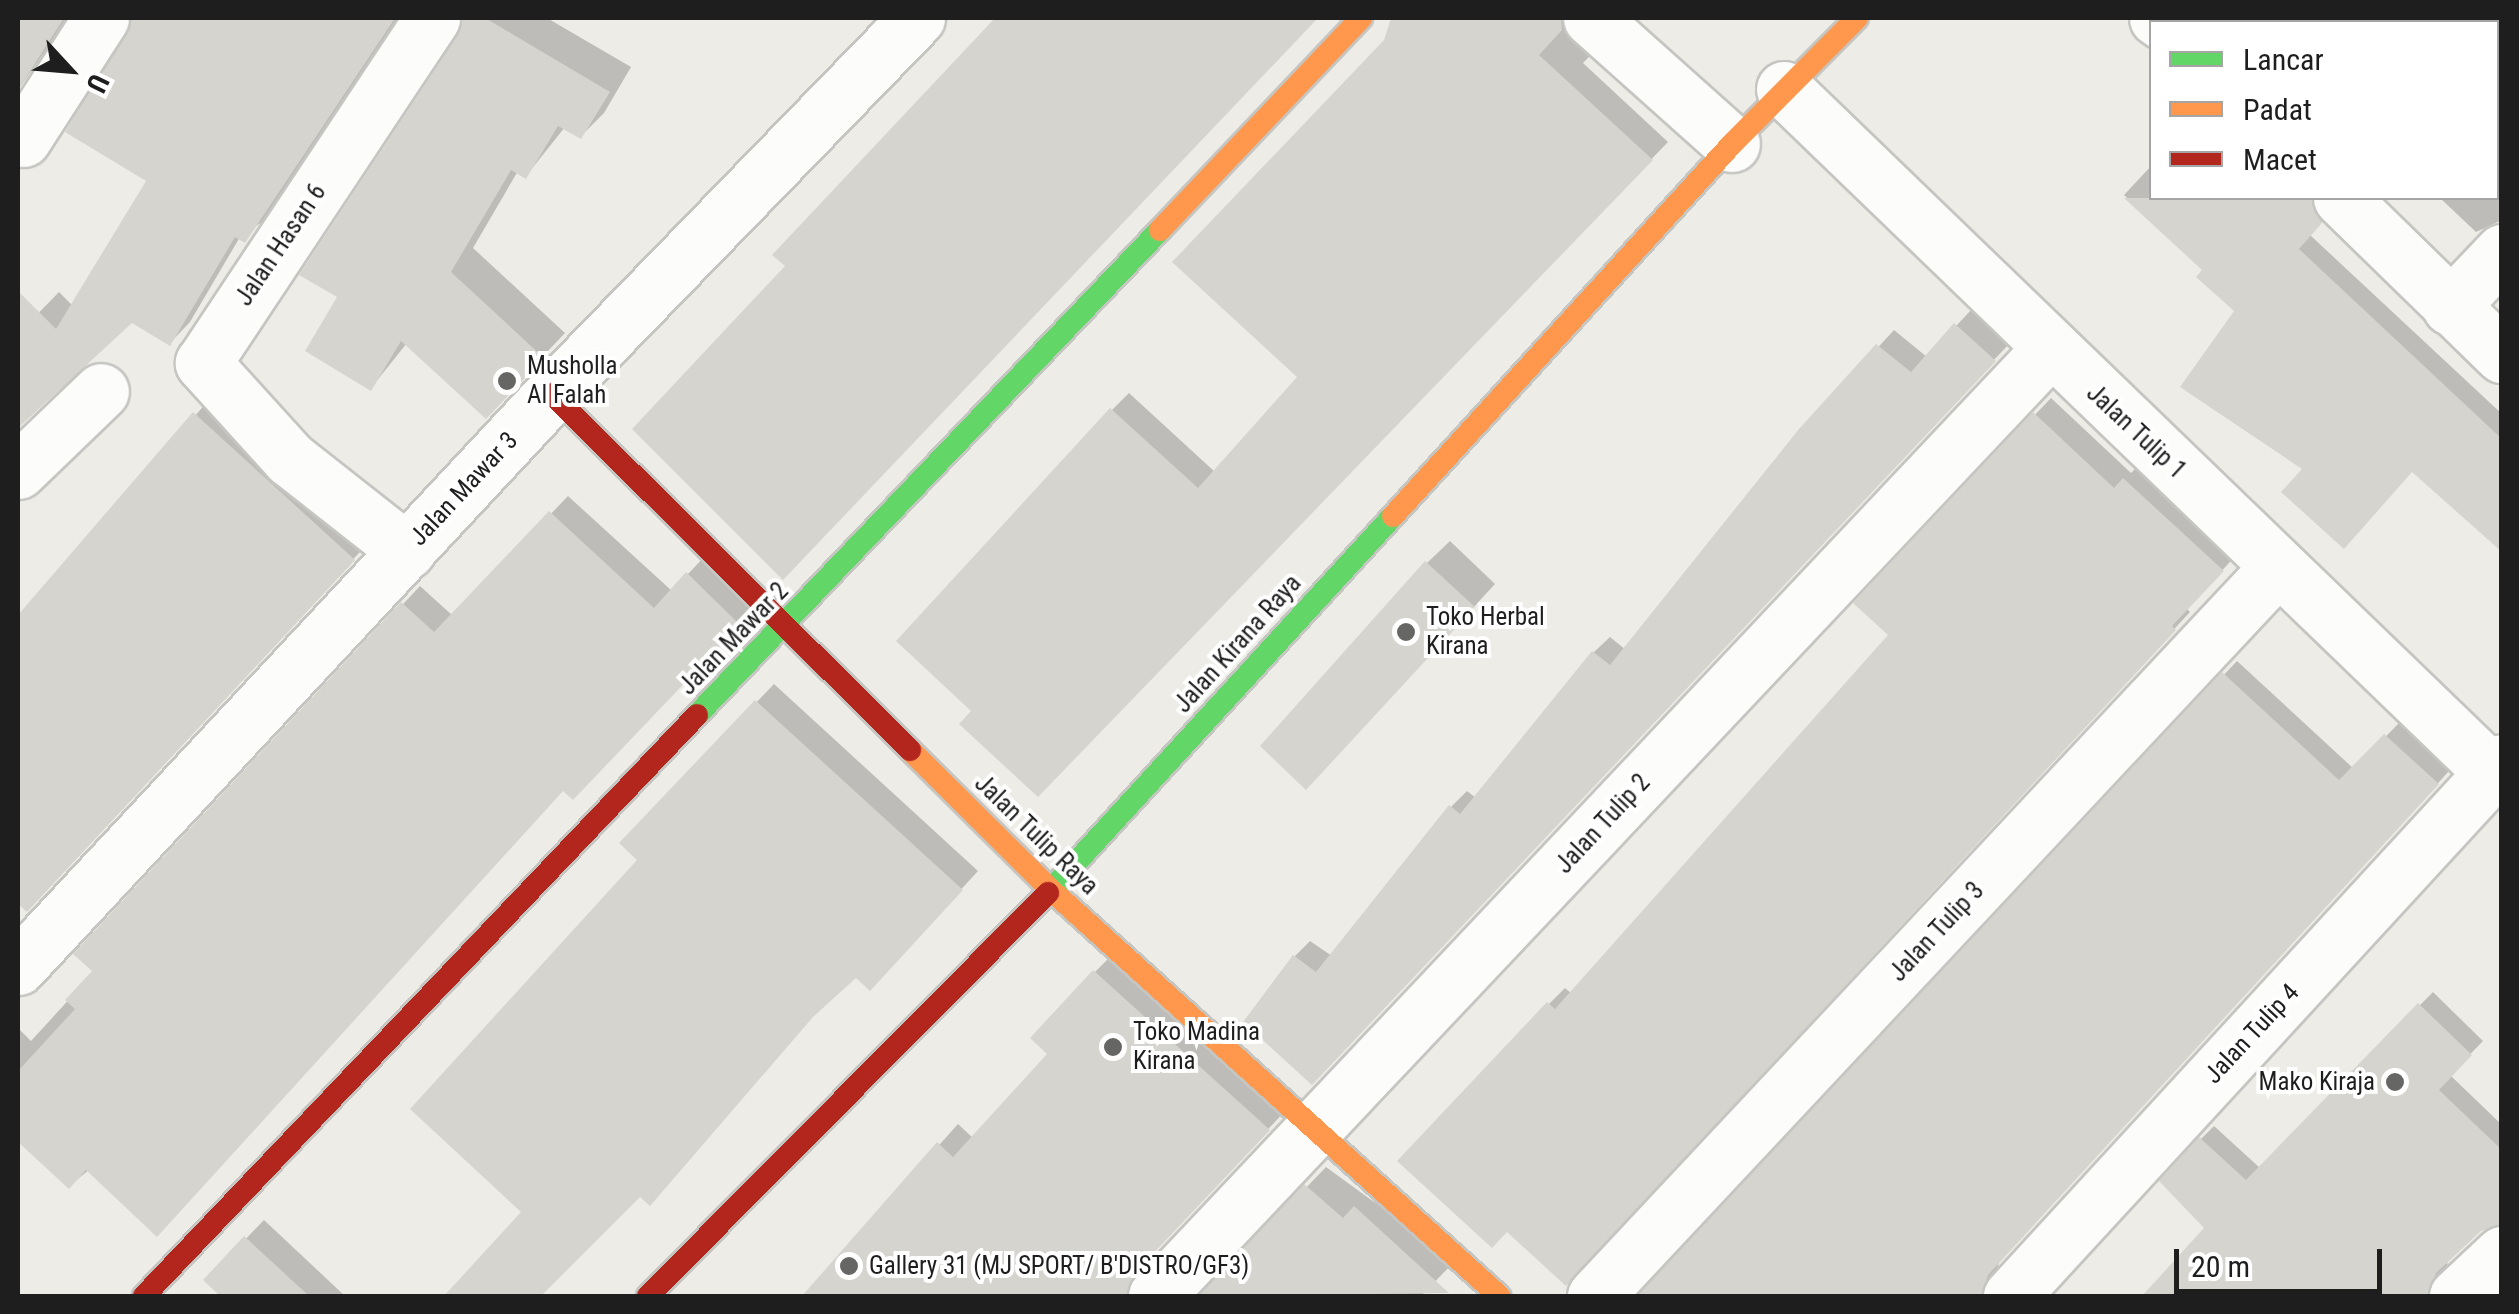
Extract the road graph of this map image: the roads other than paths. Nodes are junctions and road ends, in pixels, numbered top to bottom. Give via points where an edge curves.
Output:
1 (101, 18) edge
2 (432, 18) edge
3 (917, 18) edge
4 (1361, 18) edge
5 (1591, 18) edge
6 (1857, 18) edge
7 (1784, 88) junction
8 (24, 140) dead end
9 (1732, 144) junction
10 (2343, 200) edge
11 (2502, 252) edge
12 (2450, 306) junction
13 (2049, 350) junction
14 (2502, 355) edge
15 (100, 391) dead end
16 (552, 394) junction
17 (18, 470) edge
18 (407, 551) junction
19 (2278, 567) junction
20 (783, 628) junction
21 (2497, 767) edge
22 (1051, 890) junction
23 (18, 966) edge
24 (1319, 1127) junction
25 (2502, 1254) edge
26 (144, 1296) edge
27 (648, 1296) edge
28 (1156, 1296) edge
29 (1499, 1296) edge
30 (1595, 1296) edge
31 (2011, 1296) edge
32 (2457, 1296) edge

1 - 8 street
2 - 18 street, Jalan Hasan 6 via 203,363 290,460
3 - 16 street, Jalan Mawar 3
4 - 20 street, Jalan Mawar 2
5 - 9 street
6 - 7 street, Jalan Kirana Raya
7 - 9 street, Jalan Kirana Raya
7 - 13 street, Jalan Tulip 1
9 - 22 street, Jalan Kirana Raya
10 - 12 street
11 - 12 street
12 - 14 street
13 - 19 street, Jalan Tulip 1
13 - 24 street, Jalan Tulip 2
15 - 17 street
16 - 18 street, Jalan Mawar 3
16 - 20 street, Jalan Tulip Raya
18 - 23 street, Jalan Mawar 3
19 - 21 street, Jalan Tulip 1
19 - 30 street, Jalan Tulip 3
20 - 22 street, Jalan Tulip Raya
20 - 26 street, Jalan Mawar 2
21 - 31 street, Jalan Tulip 4
22 - 24 street, Jalan Tulip Raya
22 - 27 street, Jalan Kirana Raya
24 - 28 street, Jalan Tulip 2
24 - 29 street, Jalan Tulip Raya
25 - 32 street

